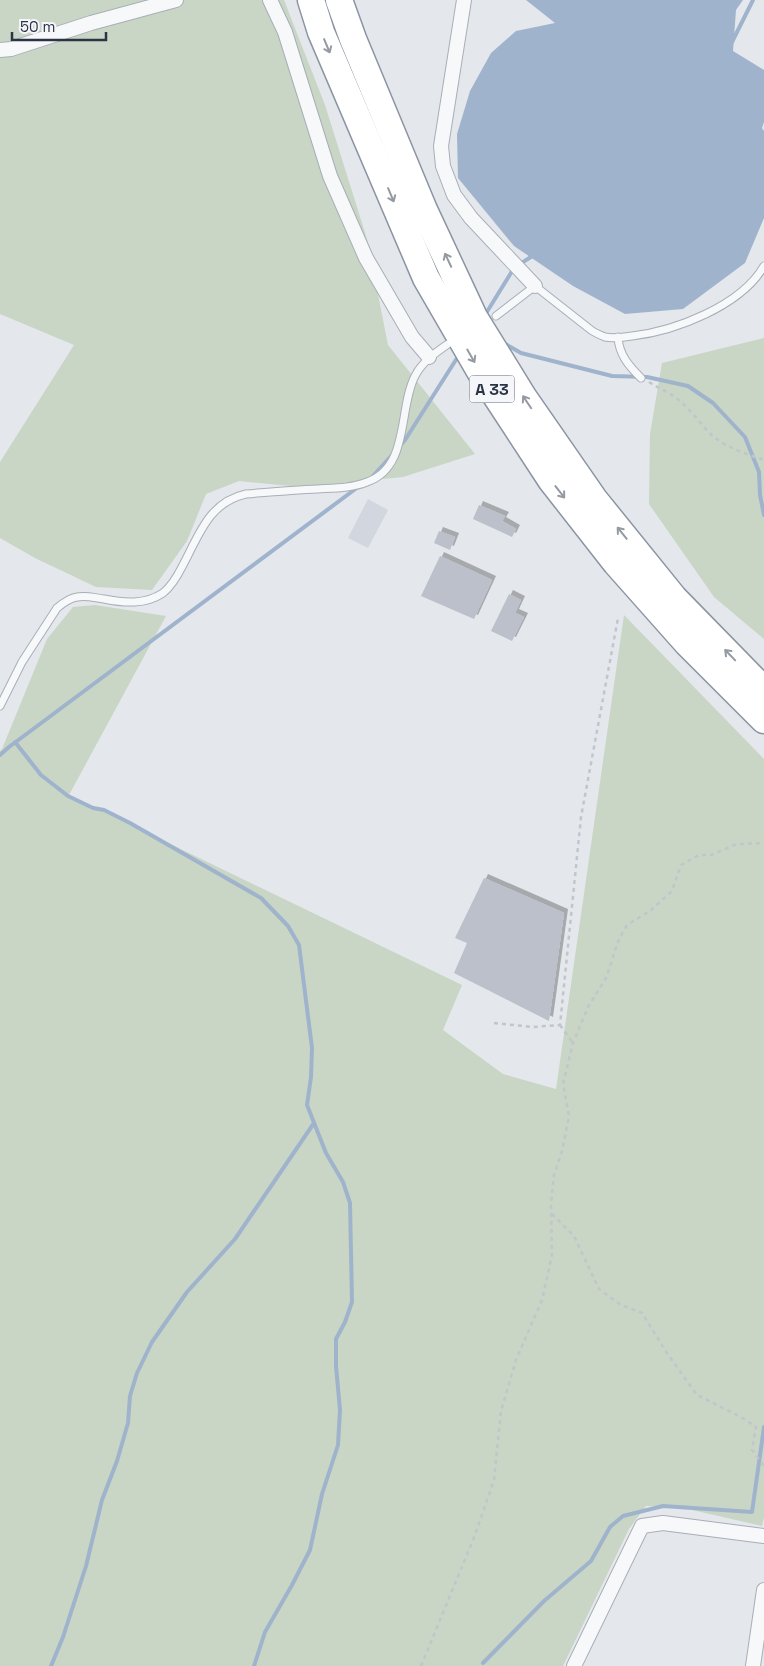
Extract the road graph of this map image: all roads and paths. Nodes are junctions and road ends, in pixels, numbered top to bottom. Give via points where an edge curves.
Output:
1 (176, 0) edge
2 (270, 0) edge
3 (311, 0) edge
4 (339, 0) edge
5 (464, 0) edge
6 (0, 50) edge
7 (764, 266) edge
8 (535, 286) junction
9 (496, 316) dead end
10 (618, 337) junction
11 (448, 344) dead end
12 (429, 357) junction
13 (641, 378) joint
14 (764, 460) edge
15 (618, 618) dead end
16 (764, 690) edge
17 (0, 706) edge
18 (764, 720) edge
19 (764, 843) edge
20 (494, 1023) dead end
21 (560, 1025) junction
22 (573, 1043) junction
23 (551, 1213) junction
24 (764, 1466) edge
25 (764, 1536) edge
26 (764, 1590) edge
27 (421, 1666) edge
28 (574, 1666) edge
29 (753, 1666) edge

1 - 6 street
2 - 12 street via 285,32 330,176 366,258 412,337
3 -> 18 highway, A 33 via 321,32 426,278 481,373 551,480 616,563 687,643
16 -> 4 highway, A 33 via 674,598 594,499 524,398 474,317 432,228
5 - 8 street via 441,146 443,166 454,195 470,218
7 - 10 lane via 738,295 689,321 654,333
8 - 9 lane
8 - 10 lane via 591,330 605,337
10 - 13 lane via 623,357
11 - 12 lane
12 - 17 lane via 410,386 395,456 384,472 358,485 229,498 206,520 170,586 152,599 129,602 77,597 57,608 22,662
13 - 14 path via 683,403 714,437
15 - 21 path via 581,817
19 - 22 path via 738,844 711,855 699,855 681,865 672,891 650,911 627,925 606,978 588,1007
20 - 21 path via 533,1027
21 - 22 path
22 - 23 path via 563,1084 569,1116 554,1175
23 - 24 path via 574,1236 599,1289 621,1305 642,1313 697,1395 756,1427 752,1450
23 - 27 path via 552,1255 542,1300 516,1360 502,1411 494,1480
25 - 28 street via 663,1523 642,1526
26 - 29 street

